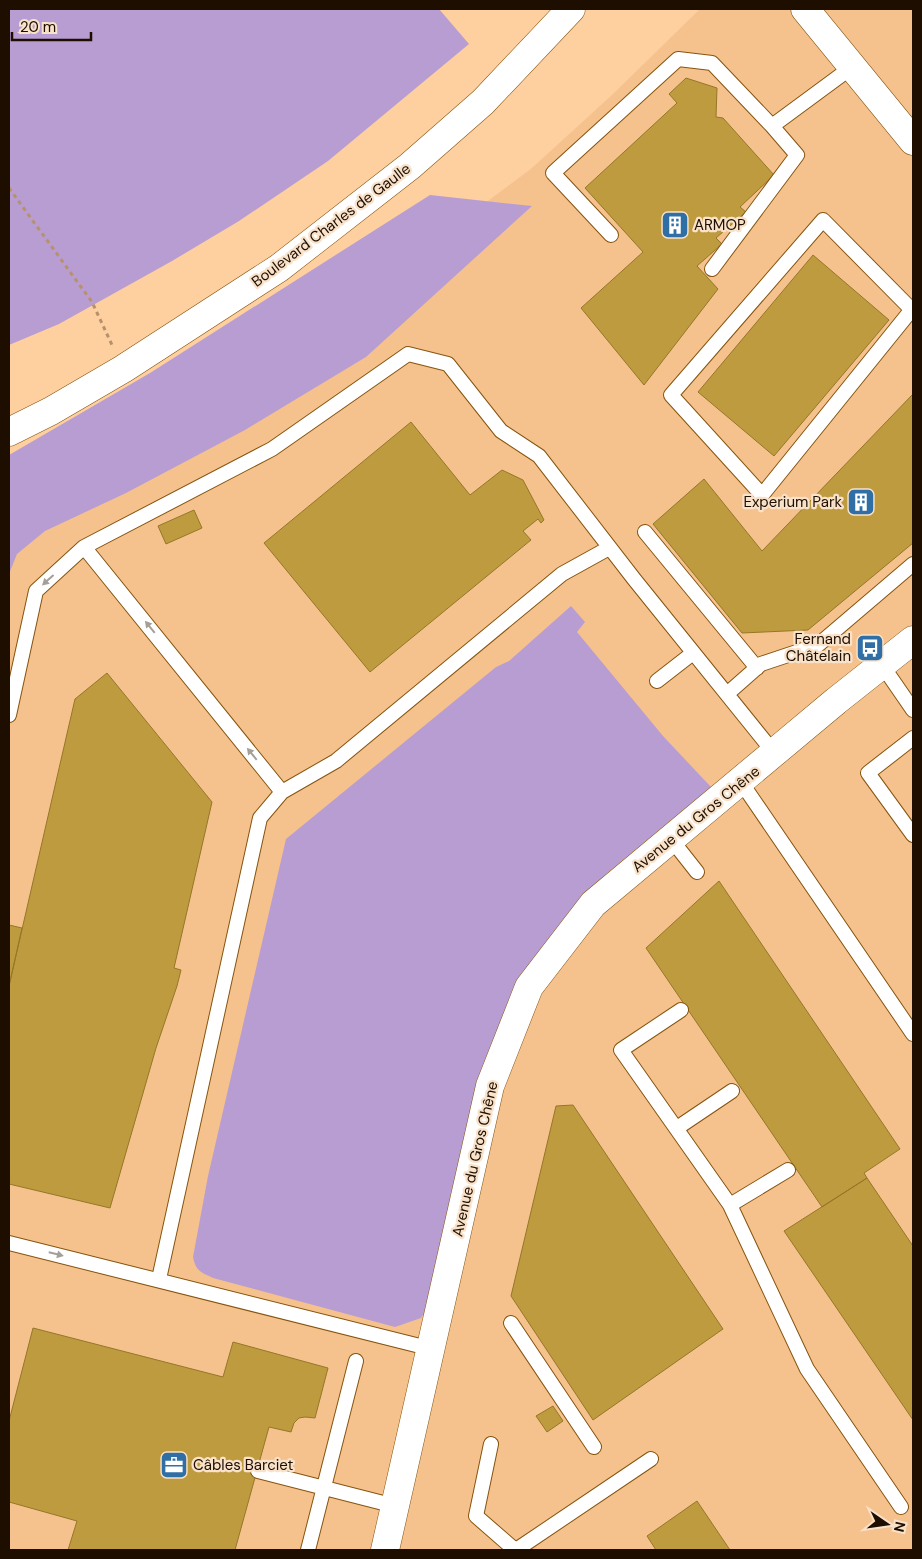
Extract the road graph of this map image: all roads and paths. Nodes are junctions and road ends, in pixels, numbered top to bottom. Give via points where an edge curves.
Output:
1 (571, 9) edge
2 (805, 9) edge
3 (852, 66) junction
4 (772, 126) junction
5 (913, 141) edge
6 (9, 188) edge
7 (611, 235) dead end
8 (712, 268) dead end
9 (912, 309) edge
10 (123, 369) junction
11 (9, 432) edge
12 (644, 532) dead end
13 (84, 547) junction
14 (609, 548) junction
15 (913, 564) edge
16 (913, 640) edge
17 (693, 652) junction
18 (882, 665) junction
19 (757, 668) junction
20 (657, 681) dead end
21 (727, 694) junction
22 (913, 710) edge
23 (9, 715) edge
24 (913, 738) edge
25 (775, 754) junction
26 (741, 782) junction
27 (282, 792) junction
28 (913, 835) edge
29 (671, 840) junction
30 (697, 872) dead end
31 (681, 1010) dead end
32 (913, 1034) edge
33 (732, 1092) dead end
34 (677, 1128) junction
35 (788, 1170) dead end
36 (730, 1205) junction
37 (9, 1243) edge
38 (159, 1279) junction
39 (511, 1323) dead end
40 (432, 1349) junction
41 (356, 1361) dead end
42 (491, 1444) dead end
43 (594, 1447) dead end
44 (651, 1460) dead end
45 (258, 1471) dead end
46 (324, 1488) junction
47 (395, 1506) junction
48 (901, 1506) dead end
49 (308, 1550) edge
50 (385, 1550) edge
51 (515, 1550) edge

1 - 10 street, Boulevard Charles de Gaulle via 483,102 410,166 279,268
2 - 3 street
3 - 4 lane
3 - 5 street
4 - 7 lane via 712,63 678,59 553,173
4 - 8 lane via 797,154
6 - 10 path via 92,302
9 - 9 lane via 762,495 671,395 824,220
10 - 11 street, Boulevard Charles de Gaulle
12 - 19 lane
13 - 14 lane via 272,449 408,354 448,364 501,431 539,456
13 -> 23 lane via 36,591
27 -> 13 lane
14 - 17 lane
14 - 27 lane via 562,574 336,761
15 - 19 lane via 818,645
16 - 18 street, Avenue du Gros Chêne
17 - 20 lane
17 - 21 lane
18 - 22 lane
18 - 25 street, Avenue du Gros Chêne
19 - 21 lane
21 - 25 lane
24 - 28 lane via 868,773
25 - 26 street, Avenue du Gros Chêne
26 - 29 street, Avenue du Gros Chêne
26 - 32 lane
27 - 38 lane via 260,818
29 - 30 lane
29 - 40 street, Avenue du Gros Chêne via 593,904 529,987 490,1086
31 - 34 lane via 622,1050
33 - 34 lane
34 - 36 lane
35 - 36 lane
36 - 48 lane via 807,1369
37 -> 38 lane
38 - 40 lane
39 - 43 lane
40 - 47 street, Avenue du Gros Chêne
41 - 46 lane
42 - 51 lane via 476,1516
44 - 51 lane
45 - 46 lane
46 - 47 lane
46 - 49 lane
47 - 50 street, Avenue du Gros Chêne

